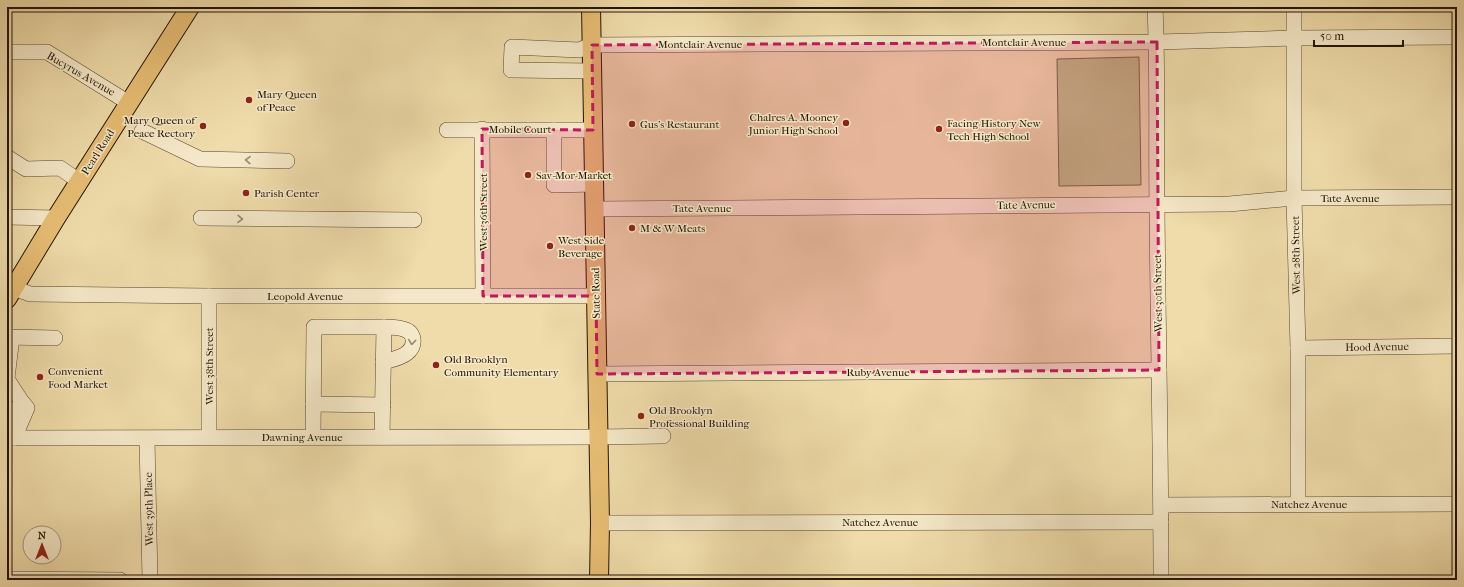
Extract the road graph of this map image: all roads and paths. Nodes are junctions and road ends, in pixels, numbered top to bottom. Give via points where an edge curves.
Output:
1 (190, 7) edge
2 (592, 7) edge
3 (1155, 7) edge
4 (1294, 7) edge
5 (1457, 37) edge
6 (1294, 38) junction
7 (1157, 42) junction
8 (592, 45) junction
9 (7, 52) edge
10 (592, 71) junction
11 (129, 103) junction
12 (482, 129) junction
13 (447, 130) dead end
14 (554, 130) junction
15 (593, 130) junction
16 (142, 131) dead end
17 (7, 157) edge
18 (287, 161) dead end
19 (79, 181) junction
20 (594, 184) junction
21 (1457, 197) edge
22 (1294, 198) junction
23 (1157, 204) junction
24 (595, 209) junction
25 (7, 217) edge
26 (56, 218) junction
27 (201, 218) dead end
28 (414, 220) dead end
29 (10, 294) edge
30 (209, 296) junction
31 (483, 296) junction
32 (596, 296) junction
33 (384, 327) junction
34 (10, 337) edge
35 (56, 338) dead end
36 (1457, 346) edge
37 (1298, 348) junction
38 (383, 362) junction
39 (1159, 370) junction
40 (597, 374) junction
41 (7, 379) edge
42 (22, 402) junction
43 (313, 404) junction
44 (384, 405) junction
45 (7, 417) edge
46 (663, 436) dead end
47 (209, 437) junction
48 (313, 437) junction
49 (382, 437) junction
50 (598, 437) junction
51 (11, 438) edge
52 (147, 439) junction
53 (1298, 504) junction
54 (1457, 504) edge
55 (1161, 505) junction
56 (1161, 522) junction
57 (600, 523) junction
58 (7, 579) edge
59 (120, 580) edge
60 (150, 580) edge
61 (599, 580) edge
62 (1161, 580) edge

1 - 11 main road, Pearl Road
2 - 8 main road, State Road
3 - 7 street, West 30th Street
4 - 6 street, West 28th Street
5 - 6 street, Montclair Avenue
6 - 7 street, Montclair Avenue
6 - 22 street, West 28th Street
7 - 8 street, Montclair Avenue
7 - 23 street, West 30th Street
8 - 10 main road, State Road
8 - 10 street, Montclair Avenue via 579,50 512,47 511,70
9 - 11 street, Bucyrus Avenue via 47,52
10 - 15 main road, State Road
11 - 19 main road, Pearl Road
12 - 13 street, Mobile Court
12 - 14 street, Mobile Court
12 - 31 street, West 36th Street
14 - 15 street, Mobile Court
14 - 20 street via 554,185
15 - 20 main road, State Road
18 -> 16 street via 200,159
17 - 19 street via 26,169 60,168
19 - 26 main road, Pearl Road
20 - 24 main road, State Road
21 - 22 street, Tate Avenue
22 - 23 street, Tate Avenue via 1229,204
22 - 37 street, West 28th Street
23 - 24 street, Tate Avenue
23 - 39 street, West 30th Street
24 - 32 main road, State Road
25 - 26 street
26 - 29 main road, Pearl Road
27 -> 28 street
29 - 30 street, Leopold Avenue
30 - 31 street, Leopold Avenue
30 - 47 street, West 38th Street
31 - 32 street, Leopold Avenue
32 - 40 main road, State Road
33 - 38 street
33 -> 38 street via 406,330 412,335 414,342 407,354
33 - 43 street via 314,327
34 - 35 street
34 - 41 street
36 - 37 street, Hood Avenue
37 - 53 street, West 28th Street
38 - 44 street
39 - 40 street, Ruby Avenue
39 - 55 street, West 30th Street
40 - 50 main road, State Road
41 - 42 street
42 - 45 street via 11,417
42 - 51 street via 27,408
43 - 44 street
43 - 48 street
44 - 49 street
46 - 50 street, Dawning Avenue
47 - 48 street, Dawning Avenue
47 - 52 street, Dawning Avenue
48 - 49 street, Dawning Avenue
49 - 50 street, Dawning Avenue
50 - 57 main road, State Road
51 - 52 street, Dawning Avenue
52 - 60 street, West 39th Place
53 - 54 street, Natchez Avenue
53 - 55 street, Natchez Avenue
55 - 56 street, West 30th Street
56 - 57 street, Natchez Avenue
56 - 62 street, West 30th Street
57 - 61 main road, State Road
58 - 59 street

